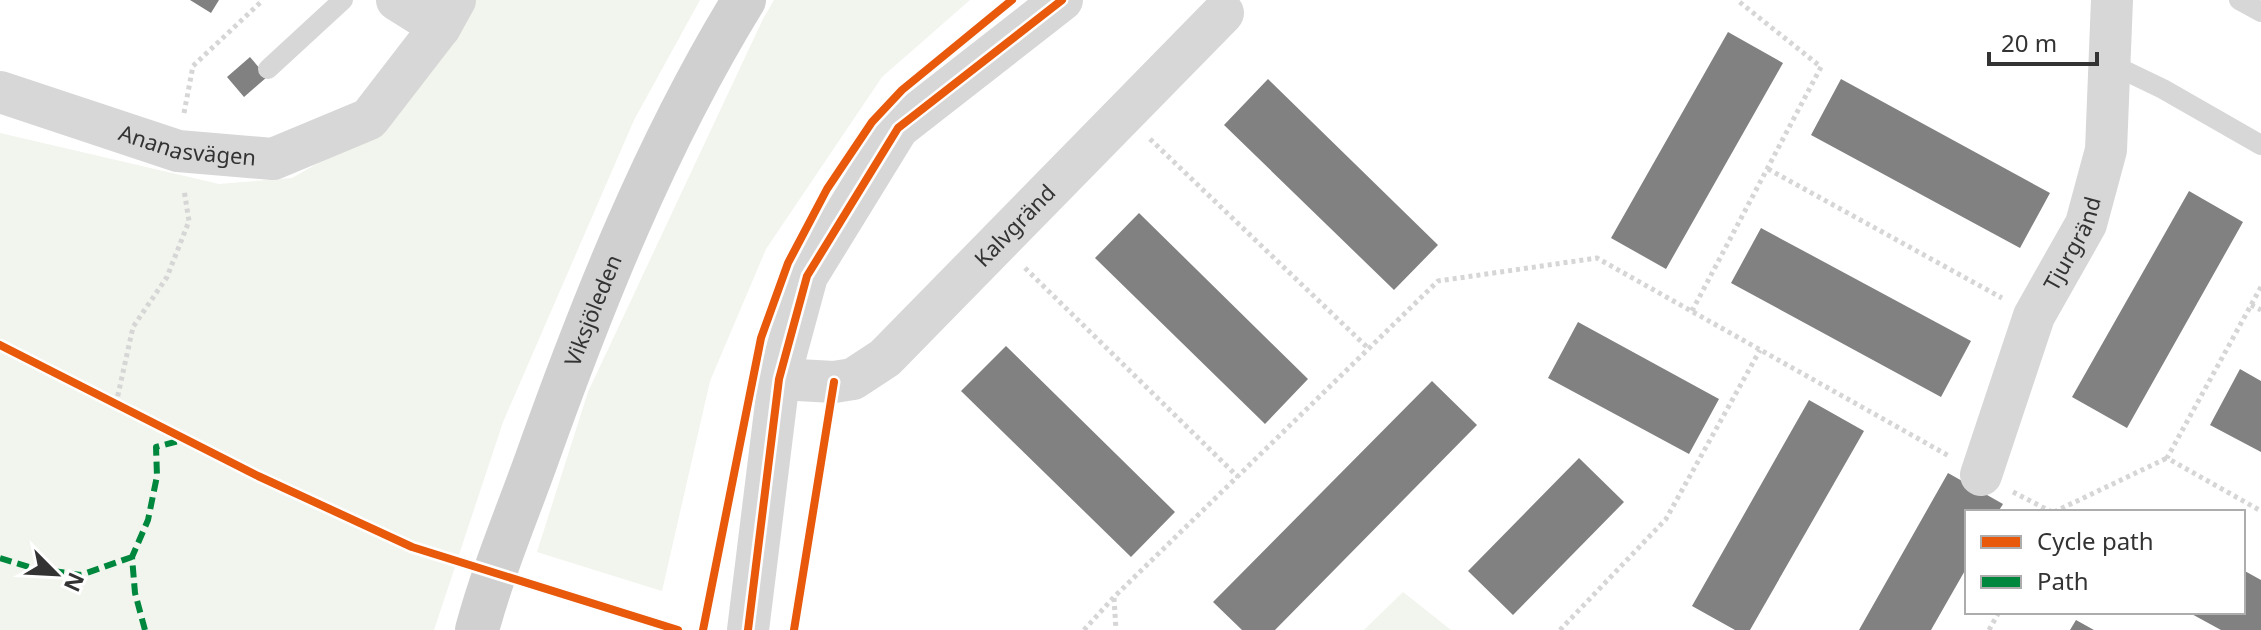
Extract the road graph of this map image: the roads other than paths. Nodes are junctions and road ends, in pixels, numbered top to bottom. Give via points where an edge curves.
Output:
1 (343, 0) edge
2 (397, 0) edge
3 (1062, 0) edge
4 (2112, 0) edge
5 (2239, 0) edge
6 (743, 2) edge
7 (2261, 12) edge
8 (1223, 13) dead end
9 (448, 14) edge
10 (2111, 64) junction
11 (268, 69) dead end
12 (0, 92) edge
13 (2261, 145) edge
14 (779, 379) junction
15 (1981, 475) road end
16 (477, 630) edge
17 (748, 630) edge

1 - 11 lane
2 - 9 street
3 - 14 street via 898,128 807,276
4 - 10 street, Tjurgränd
5 - 7 lane
6 - 16 main road, Viksjöleden via 699,76 635,207 555,407
8 - 14 street, Kalvgränd via 885,358 853,379
9 - 12 street, Ananasvägen via 369,119 273,159 178,151
10 - 13 lane
10 - 15 street, Tjurgränd via 2106,150 2086,224 2034,316
14 - 17 street

